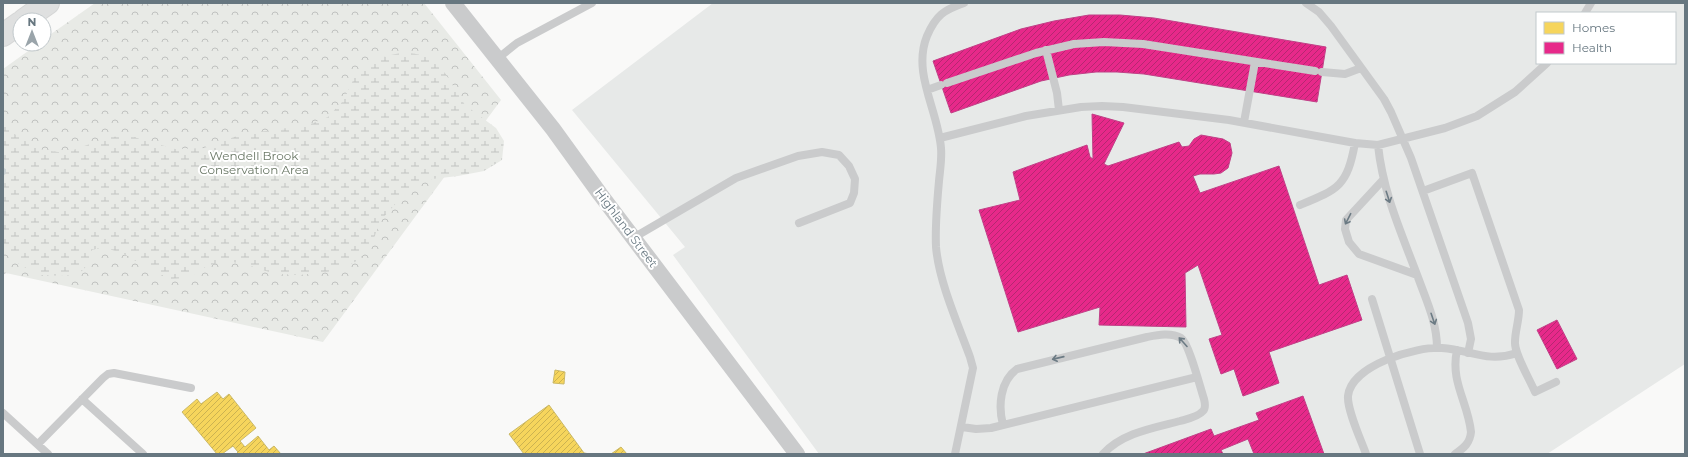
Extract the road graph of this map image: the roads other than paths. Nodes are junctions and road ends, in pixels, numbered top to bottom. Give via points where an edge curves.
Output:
1 (48, 3) edge
2 (453, 3) edge
3 (592, 3) edge
4 (964, 3) edge
5 (1306, 3) edge
6 (1590, 3) edge
7 (35, 12) edge
8 (1586, 12) edge
9 (12, 29) edge
10 (3, 35) edge
11 (1046, 50) junction
12 (497, 58) junction
13 (1255, 62) junction
14 (1546, 64) edge
15 (1361, 68) junction
16 (927, 90) junction
17 (1059, 110) junction
18 (1244, 122) junction
19 (940, 138) junction
20 (1403, 139) junction
21 (1354, 143) junction
22 (1378, 145) junction
23 (1383, 180) junction
24 (1422, 191) junction
25 (1300, 205) dead end
26 (799, 223) dead end
27 (633, 238) junction
28 (1417, 275) junction
29 (1372, 299) dead end
30 (1438, 348) junction
31 (1457, 350) junction
32 (1468, 353) junction
33 (1517, 353) junction
34 (1390, 359) junction
35 (1197, 377) junction
36 (1556, 382) dead end
37 (191, 388) dead end
38 (82, 399) junction
39 (3, 413) edge
40 (1003, 425) junction
41 (962, 427) junction
42 (38, 444) junction
43 (48, 454) edge
44 (143, 454) edge
45 (797, 454) edge
46 (955, 454) edge
47 (1103, 454) edge
48 (1366, 454) edge
49 (1420, 454) edge
50 (1455, 454) edge

1 - 7 main road
2 - 12 street, Highland Street
3 - 12 lane via 517,43
4 - 16 lane via 943,13 929,31 923,54
5 - 15 lane via 1325,19
6 - 8 lane
9 - 10 main road
11 - 13 lane via 1085,43 1124,42
11 - 16 lane
11 - 17 lane
12 - 27 street, Highland Street
13 - 15 lane via 1345,74
13 - 18 lane
14 - 20 lane via 1515,92 1488,110 1455,124
15 - 20 lane via 1384,99
16 - 19 lane
17 - 18 lane via 1091,106 1123,107
17 - 19 lane via 1020,117
18 - 21 lane
19 - 41 lane via 937,255 943,281 973,368
20 - 22 lane
20 - 24 lane
21 - 22 lane
21 - 25 lane via 1348,170 1342,181 1324,195
22 - 23 lane
23 -> 28 lane
23 -> 28 lane via 1346,220 1345,229 1349,242 1359,254
24 - 32 lane via 1468,324 1471,339
24 - 33 lane via 1472,173 1519,310 1515,342
26 - 27 lane via 850,203 855,179 849,166 839,155 822,152 798,156 736,178
27 - 45 street, Highland Street
28 -> 30 lane via 1434,322
29 - 34 lane
30 - 31 lane
30 - 34 lane via 1418,350
31 - 32 lane
31 - 50 lane via 1456,381 1471,437 1466,446
32 - 33 lane via 1495,357
33 - 36 lane via 1535,392
34 - 48 lane via 1359,375 1349,391 1349,407
34 - 49 lane
35 - 40 lane
35 -> 40 lane via 1186,343 1180,337 1170,335 1147,337 1023,366 1012,372 1002,393 1000,409
35 - 47 lane via 1205,403 1203,411 1189,418 1127,437 1112,445
37 - 38 lane via 114,373 108,374
38 - 42 lane
38 - 44 lane
39 - 42 lane
40 - 41 lane via 983,429
41 - 46 lane
42 - 43 lane

